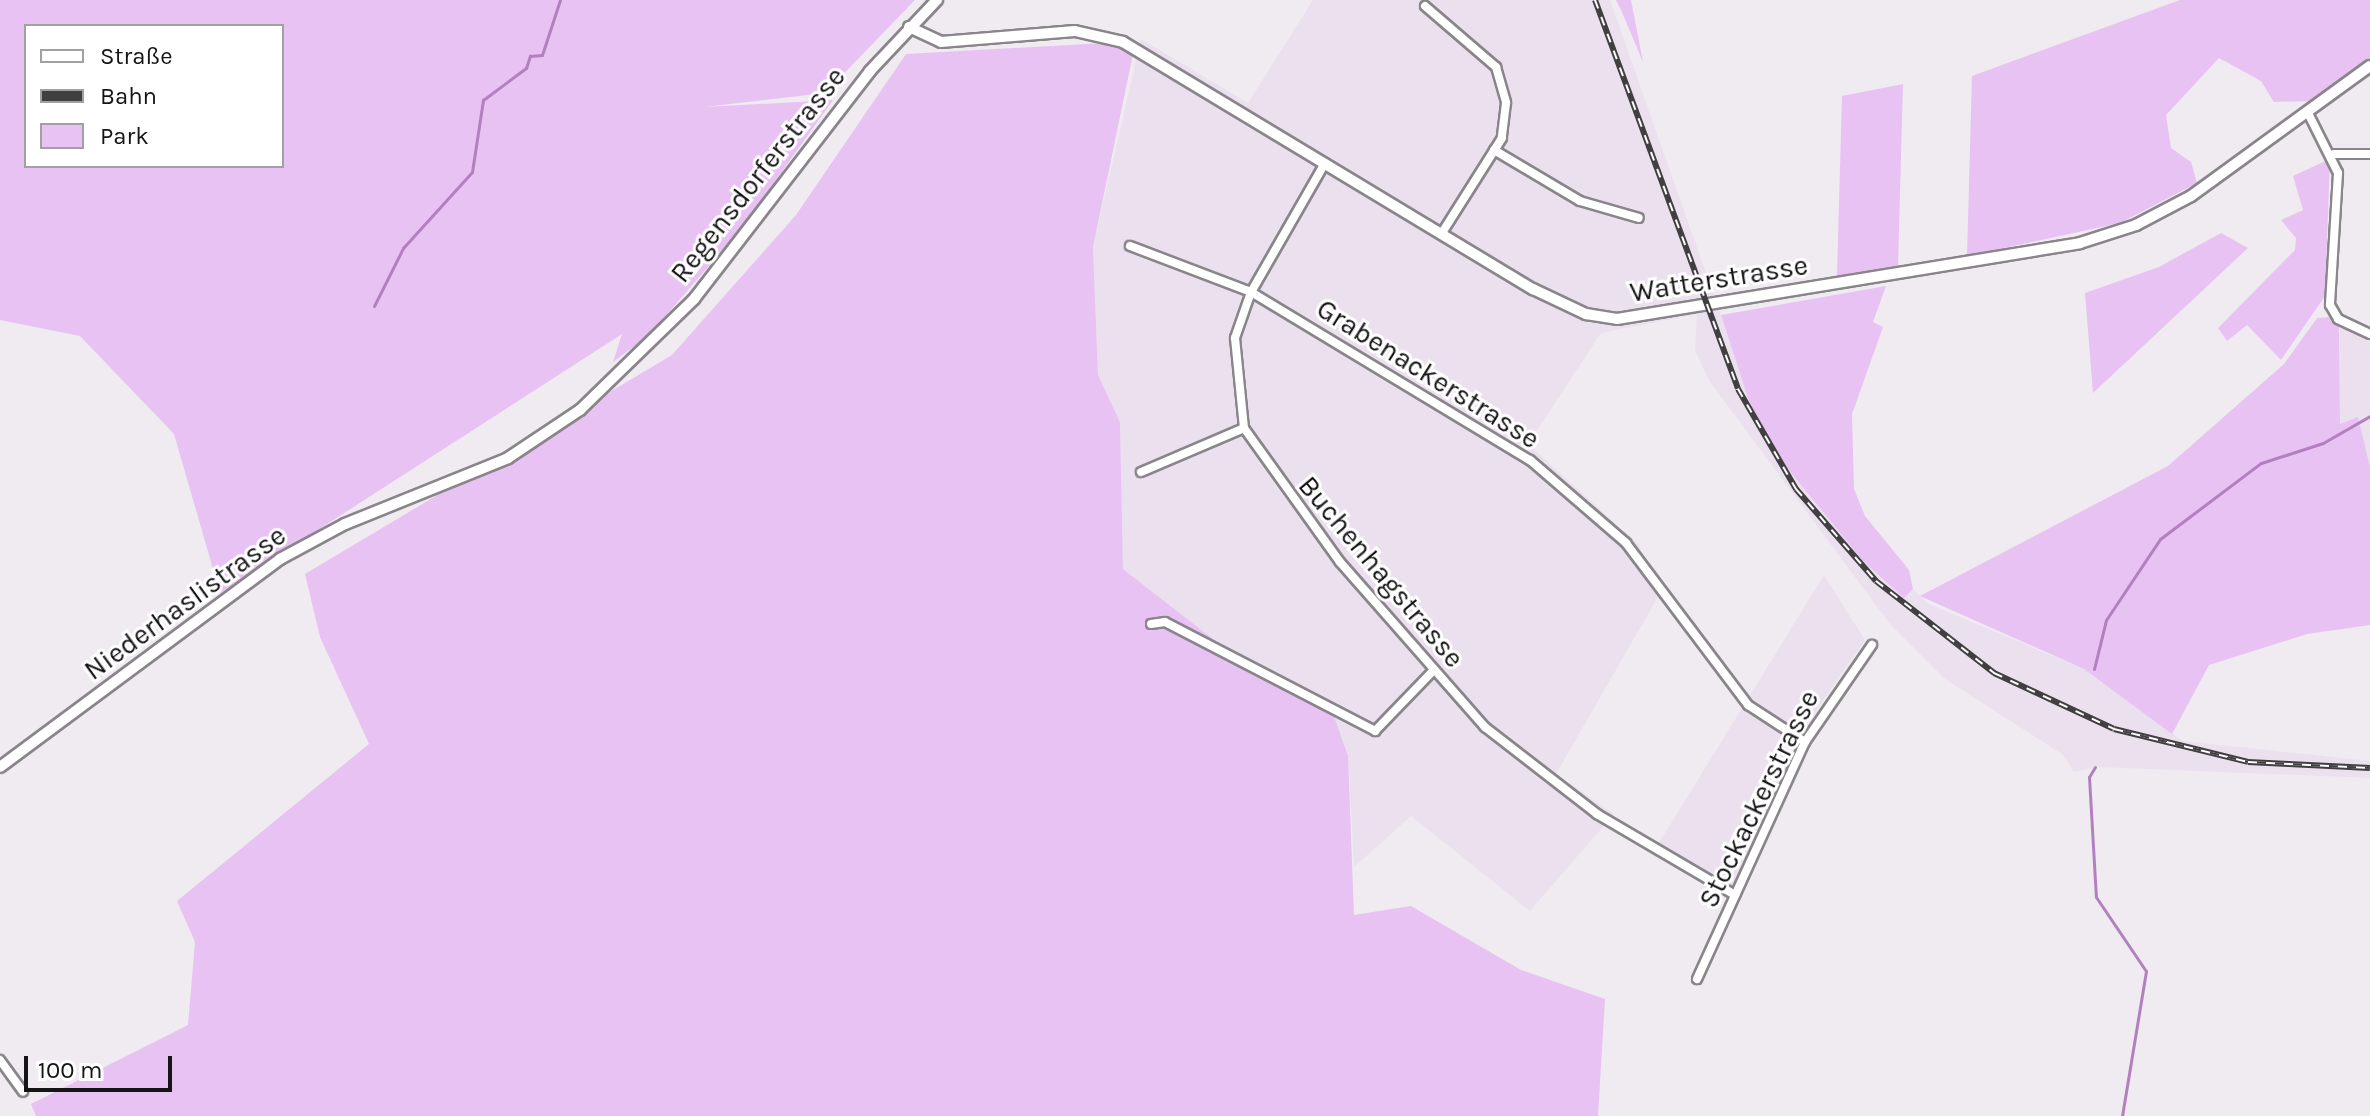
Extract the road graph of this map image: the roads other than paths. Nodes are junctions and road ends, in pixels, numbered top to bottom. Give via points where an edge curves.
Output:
1 (937, 0) edge
2 (1425, 6) dead end
3 (909, 27) junction
4 (2370, 66) edge
5 (2308, 113) junction
6 (1494, 150) junction
7 (2334, 154) junction
8 (2370, 154) edge
9 (1325, 163) junction
10 (1639, 218) dead end
11 (1442, 233) junction
12 (1130, 246) dead end
13 (1251, 292) junction
14 (2370, 334) edge
15 (1244, 428) junction
16 (1141, 472) dead end
17 (411, 499) joint
18 (1151, 624) dead end
19 (1872, 645) dead end
20 (1433, 671) junction
21 (1805, 742) junction
22 (0, 767) edge
23 (1735, 895) junction
24 (1697, 979) dead end
25 (0, 1060) edge
26 (23, 1092) dead end

1 - 3 street, Regensdorferstrasse
2 - 6 street via 1496,67 1506,103
3 - 9 street, Watterstrasse via 941,42 1075,31 1107,36
3 - 17 street, Regensdorferstrasse via 750,234 606,387 508,458
4 - 5 street, Watterstrasse
5 - 7 street
5 - 11 street, Watterstrasse via 2191,196 2080,243 1656,315 1617,319 1572,309
6 - 10 street via 1580,201
6 - 11 street
7 - 8 street
7 - 14 street via 2330,305 2338,319
9 - 11 street, Watterstrasse
9 - 13 street, Buchenhagstrasse
12 - 13 street, Grabenackerstrasse
13 - 15 street, Buchenhagstrasse via 1235,338
13 - 21 street, Grabenackerstrasse via 1530,460 1626,543 1748,705
15 - 16 street
15 - 20 street, Buchenhagstrasse via 1278,483
17 - 22 street, Niederhaslistrasse via 345,524 265,569 141,669
18 - 20 street via 1165,622 1375,731
19 - 21 street, Stockackerstrasse
20 - 23 street, Buchenhagstrasse via 1485,727 1564,791
21 - 23 street, Stockackerstrasse
23 - 24 street, Stockackerstrasse
25 - 26 street

